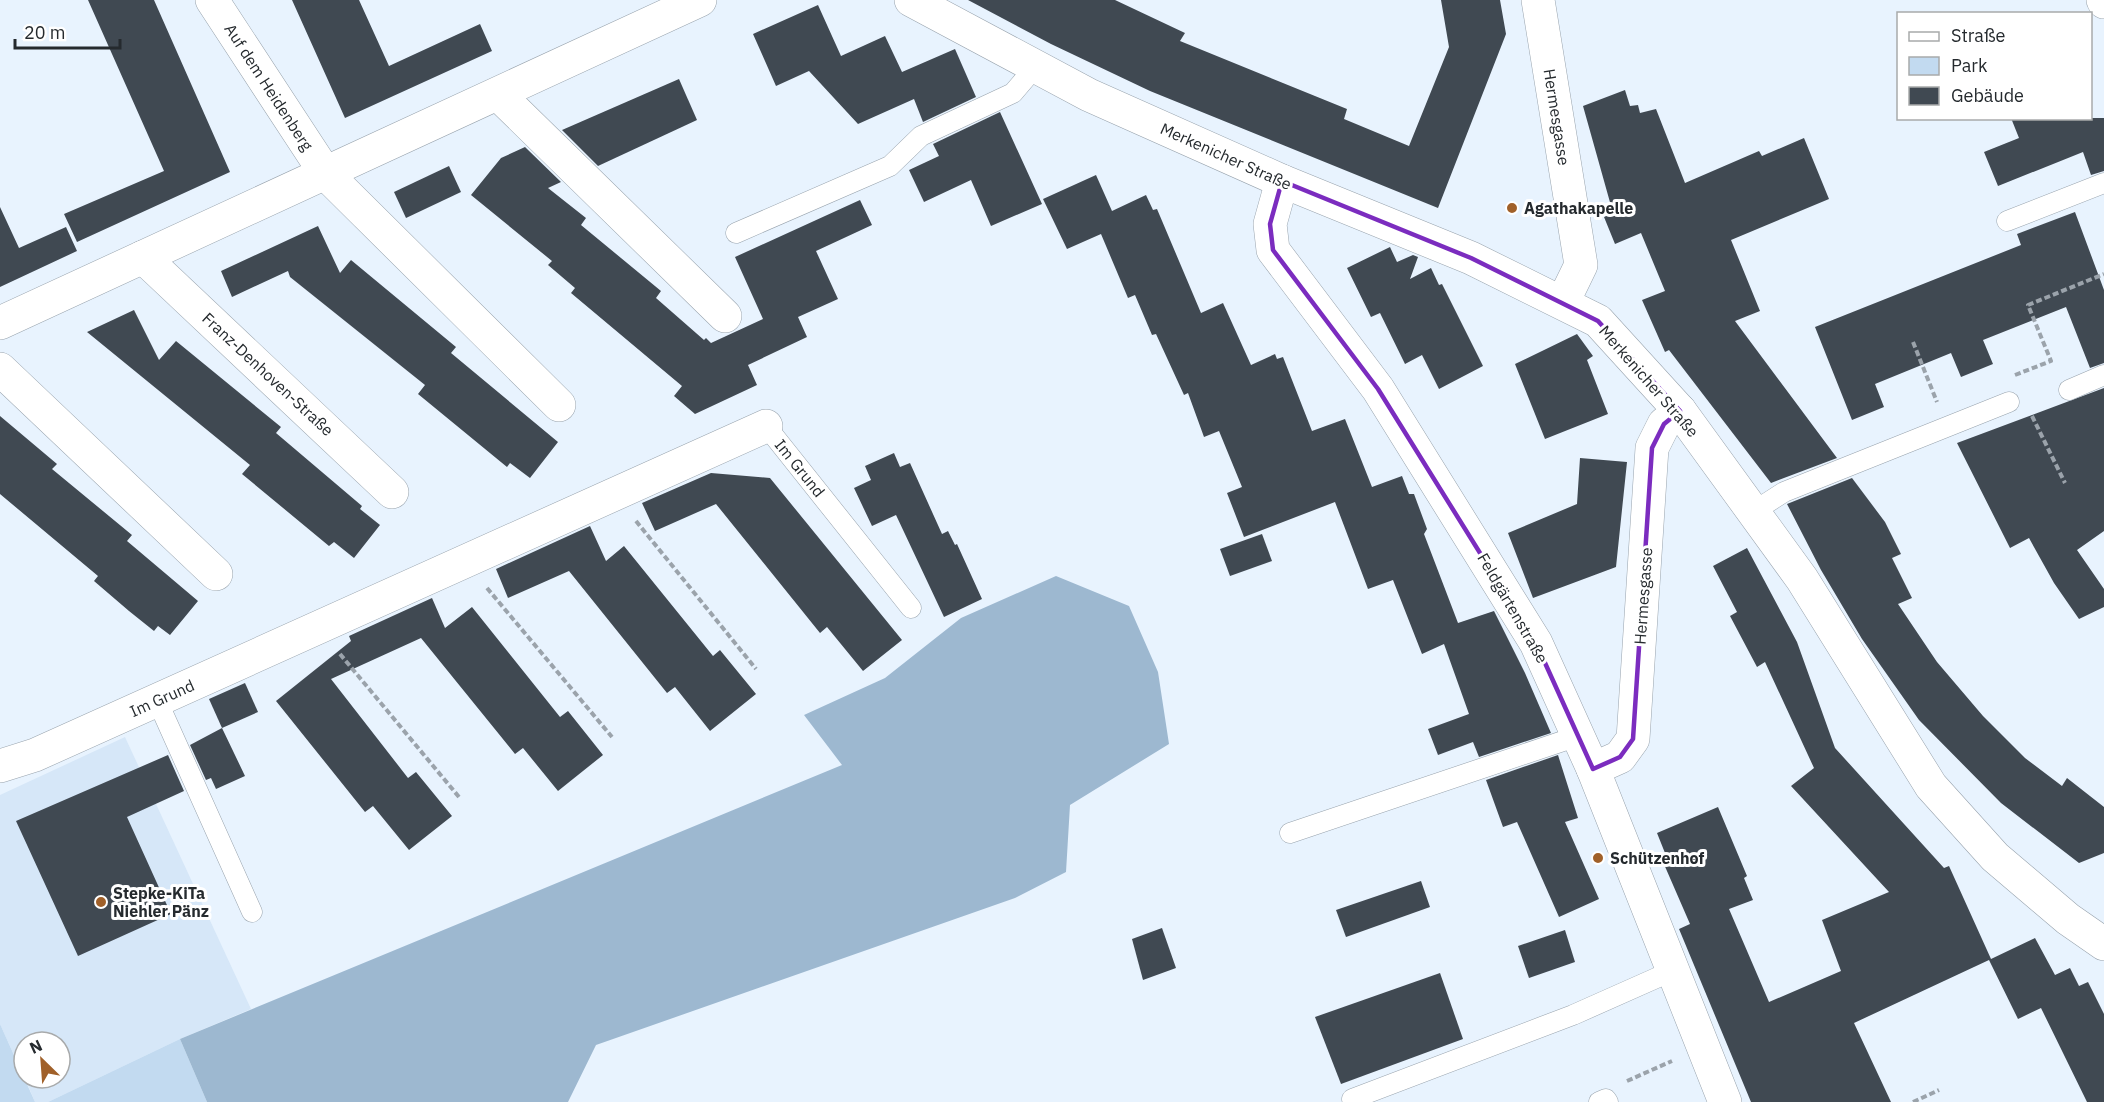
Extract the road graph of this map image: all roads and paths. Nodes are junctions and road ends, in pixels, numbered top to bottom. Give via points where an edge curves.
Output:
1 (212, 0) edge
2 (700, 0) edge
3 (911, 0) edge
4 (1538, 0) edge
5 (1036, 66) junction
6 (499, 95) junction
7 (326, 174) junction
8 (1282, 181) junction
9 (2104, 183) edge
10 (2007, 221) dead end
11 (736, 233) dead end
12 (143, 256) junction
13 (2104, 274) edge
14 (1563, 302) junction
15 (725, 316) dead end
16 (0, 323) edge
17 (1913, 342) dead end
18 (0, 369) edge
19 (2104, 375) edge
20 (2010, 377) dead end
21 (2069, 390) dead end
22 (1948, 401) dead end
23 (2009, 402) joint
24 (560, 405) dead end
25 (1680, 411) junction
26 (766, 426) joint
27 (2065, 483) dead end
28 (392, 492) dead end
29 (619, 492) junction
30 (1753, 512) junction
31 (470, 559) junction
32 (216, 574) dead end
33 (911, 608) dead end
34 (323, 625) junction
35 (756, 669) dead end
36 (157, 700) junction
37 (1578, 736) junction
38 (612, 737) dead end
39 (0, 766) edge
40 (1593, 769) junction
41 (459, 796) dead end
42 (1290, 833) dead end
43 (252, 912) dead end
44 (2104, 944) edge
45 (1672, 970) junction
46 (1702, 1046) junction
47 (1939, 1090) dead end
48 (1352, 1099) dead end
49 (1604, 1101) edge
50 (1725, 1102) edge
51 (1913, 1102) edge

1 - 7 street, Auf dem Heidenberg
2 - 6 street
3 - 5 street, Merkenicher Straße
4 - 14 street, Hermesgasse via 1581,265
5 - 8 street, Merkenicher Straße via 1089,95
5 - 11 lane via 1013,93 921,136 890,166
6 - 7 street
6 - 15 street
7 - 12 street
7 - 24 street
8 - 14 street, Merkenicher Straße via 1471,258
8 - 37 street, Feldgärtenstraße via 1270,224 1273,250 1378,388 1536,643
9 - 10 lane
12 - 16 street
12 - 28 street, Franz-Denhoven-Straße
13 - 20 path via 2028,304 2051,361
14 - 25 street, Merkenicher Straße via 1598,321
17 - 22 path via 1938,405
18 - 32 street
19 - 21 lane
23 - 27 path via 2019,414 2030,412
23 - 30 lane via 1784,492
25 - 30 street, Merkenicher Straße
25 - 40 street, Hermesgasse via 1664,424 1652,448 1633,740 1620,757
26 - 29 street, Im Grund
26 - 33 lane, Im Grund
29 - 31 street, Im Grund
29 - 35 path via 627,509
30 - 44 street, Merkenicher Straße via 1802,579 1931,786 1995,857
31 - 34 street, Im Grund
31 - 38 path via 480,579
34 - 36 street, Im Grund
34 - 41 path via 332,645
36 - 39 street, Im Grund via 35,755
36 - 43 lane
37 - 40 street, Feldgärtenstraße
37 - 42 lane
40 - 45 street, Feldgärtenstraße
45 - 46 street, Feldgärtenstraße
45 - 48 lane via 1573,1015
46 - 49 path via 1616,1087
46 - 50 street, Feldgärtenstraße
47 - 51 path

